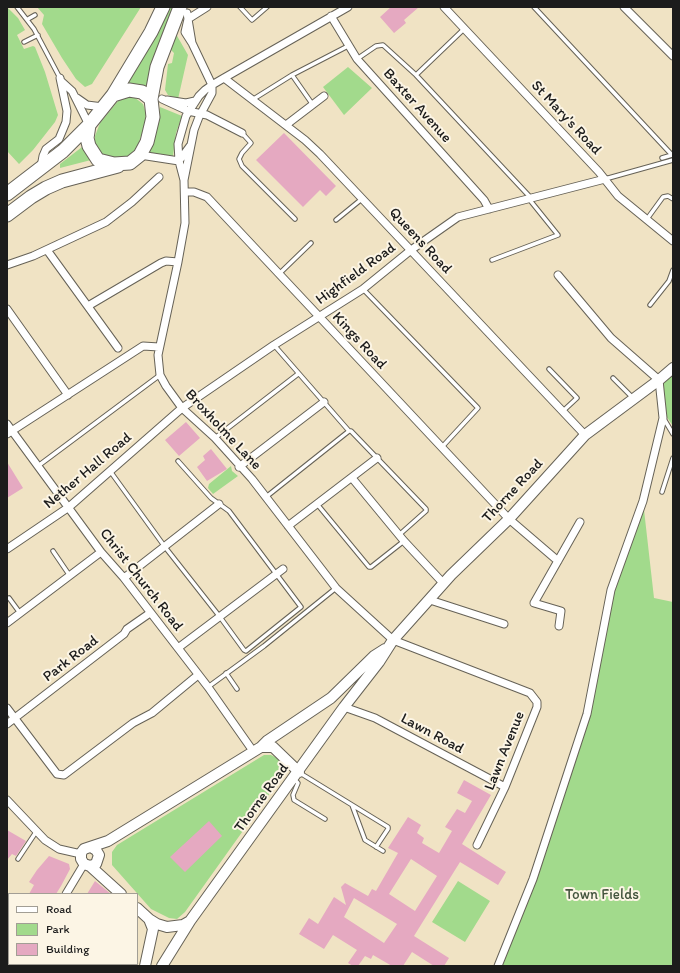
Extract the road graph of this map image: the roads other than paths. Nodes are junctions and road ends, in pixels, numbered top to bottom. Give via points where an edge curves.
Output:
1 (16, 7) edge
2 (164, 7) edge
3 (207, 7) edge
4 (240, 7) edge
5 (267, 7) edge
6 (348, 7) edge
7 (444, 7) edge
8 (534, 7) edge
9 (624, 7) edge
10 (185, 12) edge
11 (35, 15) dead end
12 (331, 16) junction
13 (28, 19) junction
14 (464, 29) junction
15 (38, 35) junction
16 (24, 42) dead end
17 (348, 46) junction
18 (673, 56) edge
19 (357, 59) junction
20 (292, 75) junction
21 (416, 75) junction
22 (224, 78) junction
23 (60, 79) junction
24 (212, 85) junction
25 (113, 95) junction
26 (75, 96) junction
27 (324, 96) dead end
28 (157, 99) junction
29 (252, 100) junction
30 (195, 101) junction
31 (313, 105) junction
32 (103, 107) junction
33 (188, 113) junction
34 (200, 115) junction
35 (89, 125) junction
36 (286, 125) junction
37 (242, 134) joint
38 (191, 144) junction
39 (140, 155) junction
40 (672, 155) edge
41 (662, 158) dead end
42 (673, 160) edge
43 (179, 161) junction
44 (125, 164) junction
45 (41, 169) junction
46 (159, 177) dead end
47 (605, 179) junction
48 (184, 180) junction
49 (185, 192) junction
50 (7, 194) edge
51 (363, 198) junction
52 (530, 198) junction
53 (673, 199) edge
54 (489, 209) junction
55 (7, 215) edge
56 (295, 219) dead end
57 (647, 219) junction
58 (336, 220) dead end
59 (673, 240) edge
60 (311, 243) dead end
61 (47, 250) junction
62 (411, 250) junction
63 (492, 260) dead end
64 (178, 262) junction
65 (7, 265) edge
66 (673, 270) edge
67 (279, 274) junction
68 (558, 275) dead end
69 (363, 289) junction
70 (650, 305) dead end
71 (88, 306) junction
72 (7, 308) edge
73 (319, 317) junction
74 (274, 345) junction
75 (159, 347) junction
76 (118, 348) dead end
77 (673, 368) edge
78 (549, 369) dead end
79 (298, 374) junction
80 (160, 375) junction
81 (613, 378) dead end
82 (659, 380) junction
83 (68, 395) junction
84 (634, 398) junction
85 (324, 402) junction
86 (182, 408) junction
87 (563, 412) junction
88 (663, 418) junction
89 (7, 424) edge
90 (349, 431) junction
91 (9, 433) edge
92 (673, 434) edge
93 (585, 435) junction
94 (215, 438) junction
95 (441, 448) junction
96 (377, 458) junction
97 (673, 458) edge
98 (178, 461) dead end
99 (38, 466) junction
100 (239, 467) junction
101 (110, 471) junction
102 (352, 478) junction
103 (662, 492) dead end
104 (266, 497) junction
105 (219, 504) junction
106 (317, 504) junction
107 (69, 507) junction
108 (509, 519) junction
109 (580, 522) dead end
110 (288, 526) junction
111 (398, 535) junction
112 (404, 541) junction
113 (165, 547) junction
114 (7, 549) edge
115 (53, 551) dead end
116 (102, 552) junction
117 (558, 561) junction
118 (280, 571) junction
119 (70, 576) junction
120 (124, 578) junction
121 (444, 584) junction
122 (336, 588) junction
123 (9, 598) dead end
124 (430, 600) junction
125 (20, 613) junction
126 (150, 613) junction
127 (220, 617) junction
128 (7, 623) edge
129 (504, 624) dead end
130 (560, 626) dead end
131 (390, 644) junction
132 (178, 648) junction
133 (226, 673) junction
134 (198, 675) junction
135 (208, 687) junction
136 (237, 688) dead end
137 (344, 707) junction
138 (7, 708) edge
139 (15, 718) junction
140 (7, 724) edge
141 (257, 749) junction
142 (296, 776) junction
143 (505, 787) junction
144 (7, 800) edge
145 (352, 805) junction
146 (325, 819) dead end
147 (36, 832) junction
148 (477, 845) dead end
149 (91, 847) junction
150 (376, 847) junction
151 (383, 851) dead end
152 (18, 859) dead end
153 (85, 862) junction
154 (67, 893) edge
155 (120, 893) edge
156 (138, 909) edge
157 (149, 919) junction
158 (190, 921) junction
159 (145, 966) edge
160 (162, 966) edge
161 (498, 966) edge

1 - 13 lane
2 - 25 highway
3 - 10 street
4 - 5 lane via 253,20
6 - 12 street
7 - 14 street, St Mary's Road
8 - 40 lane
9 - 18 street
10 - 24 street via 184,30
10 - 28 highway via 157,67
11 - 13 lane
12 - 17 street, Baxter Avenue
12 - 22 street
13 - 15 lane
14 - 21 lane
14 - 47 street, St Mary's Road
15 - 16 lane
15 - 23 lane
17 - 19 street, Baxter Avenue
17 - 20 lane
19 - 21 lane via 376,46 383,45
19 - 54 street, Baxter Avenue via 484,200
20 - 29 lane
20 - 31 lane
21 - 52 lane
22 - 24 street
22 - 29 street, Queens Road
23 - 26 street
23 - 45 street via 66,122 59,139 46,149
24 - 30 street
24 - 34 street via 212,93
25 - 28 highway via 129,90 142,92
25 - 32 highway
26 - 32 street via 87,105
26 - 35 street
27 - 31 street
28 - 30 street via 186,103
28 - 33 street
28 - 39 highway via 151,129
29 - 36 street, Queens Road
30 - 33 street
31 - 36 street
32 - 35 highway
33 - 34 street
33 - 43 street via 178,144
34 - 37 street
34 - 38 street
35 - 44 highway via 89,146 98,160 109,164
35 - 45 highway
36 - 51 street, Queens Road via 320,154
37 - 56 lane via 251,143 239,159 242,166
38 - 43 street
38 - 48 street
39 - 43 street
39 - 44 highway
40 - 41 lane
42 - 47 lane
43 - 48 street
44 - 55 highway via 62,181 30,197
45 - 50 highway
46 - 61 street via 106,222
47 - 52 street, Highfield Road
47 - 57 street, St Mary's Road via 618,196
48 - 49 street, Broxholme Lane
49 - 64 street, Broxholme Lane via 185,223
49 - 67 street, Kings Road via 207,197
51 - 58 lane
51 - 62 street, Queens Road
52 - 54 street, Highfield Road
52 - 63 lane via 558,235
53 - 57 lane via 663,197
54 - 62 street, Highfield Road via 458,217
57 - 59 street, St Mary's Road
60 - 67 lane
61 - 65 street
61 - 71 street
62 - 69 street, Highfield Road
62 - 87 street, Queens Road
64 - 71 street via 161,263
64 - 75 street, Broxholme Lane
66 - 70 lane via 669,281
67 - 73 street, Kings Road
68 - 82 street via 610,338
69 - 73 street, Highfield Road
69 - 95 lane via 478,408
71 - 76 street
72 - 83 street
73 - 74 street, Highfield Road
73 - 95 street, Kings Road
74 - 79 lane
74 - 86 street, Highfield Road
75 - 80 street, Broxholme Lane
75 - 83 street via 143,346
77 - 82 street, Thorne Road
78 - 87 lane via 577,398
79 - 85 lane
79 - 94 lane
80 - 86 street, Broxholme Lane
80 - 99 lane
81 - 84 lane
82 - 84 street, Thorne Road
82 - 88 street
83 - 91 street
84 - 93 street, Thorne Road
85 - 90 lane
85 - 100 street
86 - 94 street, Broxholme Lane
86 - 101 street, Nether Hall Road
87 - 93 street, Queens Road
88 - 92 lane
88 - 161 street via 643,501 611,590 587,714 533,879
89 - 91 street, Christ Church Road
90 - 96 lane
90 - 104 lane
91 - 99 street, Christ Church Road
93 - 108 street, Thorne Road
94 - 100 street, Broxholme Lane
95 - 108 street, Kings Road
96 - 102 street
96 - 111 lane via 426,509
97 - 103 lane
98 - 105 lane
99 - 107 street, Christ Church Road
100 - 104 street, Broxholme Lane
101 - 107 street, Nether Hall Road
101 - 113 lane
102 - 106 street
102 - 111 street
104 - 110 street, Broxholme Lane
105 - 113 street
105 - 118 lane via 229,511
106 - 110 street
106 - 112 lane via 369,567
107 - 114 street, Nether Hall Road
107 - 116 street, Christ Church Road
108 - 117 street, Kings Road
108 - 121 street, Thorne Road
109 - 117 street
110 - 122 street, Broxholme Lane
111 - 112 street
112 - 121 street
113 - 120 street
113 - 127 lane
115 - 119 lane
116 - 119 street
116 - 120 street, Christ Church Road
117 - 130 street via 534,603 561,611
118 - 127 street
118 - 127 lane via 301,607 246,651
119 - 125 street
120 - 126 street, Christ Church Road
121 - 124 street, Thorne Road
122 - 131 street, Broxholme Lane
122 - 133 lane
123 - 125 lane
124 - 129 street
124 - 131 street, Thorne Road
125 - 128 street
126 - 132 street, Christ Church Road
126 - 139 street, Park Road
127 - 132 street
131 - 137 street, Thorne Road
131 - 141 street, Thorne Road via 331,698
131 - 143 street, Lawn Avenue via 530,693 535,697 537,707
132 - 134 street, Christ Church Road
133 - 135 lane
133 - 136 lane
134 - 135 street, Christ Church Road
134 - 139 street via 152,712 133,723 64,775 57,774
135 - 141 street, Christ Church Road
137 - 142 street, Thorne Road
137 - 143 street, Lawn Road via 374,718
138 - 139 street
139 - 140 street, Park Road
141 - 142 street via 273,747
141 - 149 street, Thorne Road via 117,836
142 - 145 lane
142 - 146 lane via 298,783 293,795 294,800
142 - 158 street, Thorne Road
143 - 148 street, Lawn Avenue
144 - 147 street
145 - 150 lane via 365,840
145 - 150 lane via 388,827
147 - 152 lane
147 - 153 street via 58,849
149 - 153 street via 84,849
149 - 153 street via 99,856 96,864
150 - 151 lane
153 - 154 street
153 - 155 street
156 - 157 street
157 - 158 street via 167,927 183,925
157 - 159 street via 154,928
158 - 160 street, Thorne Road

